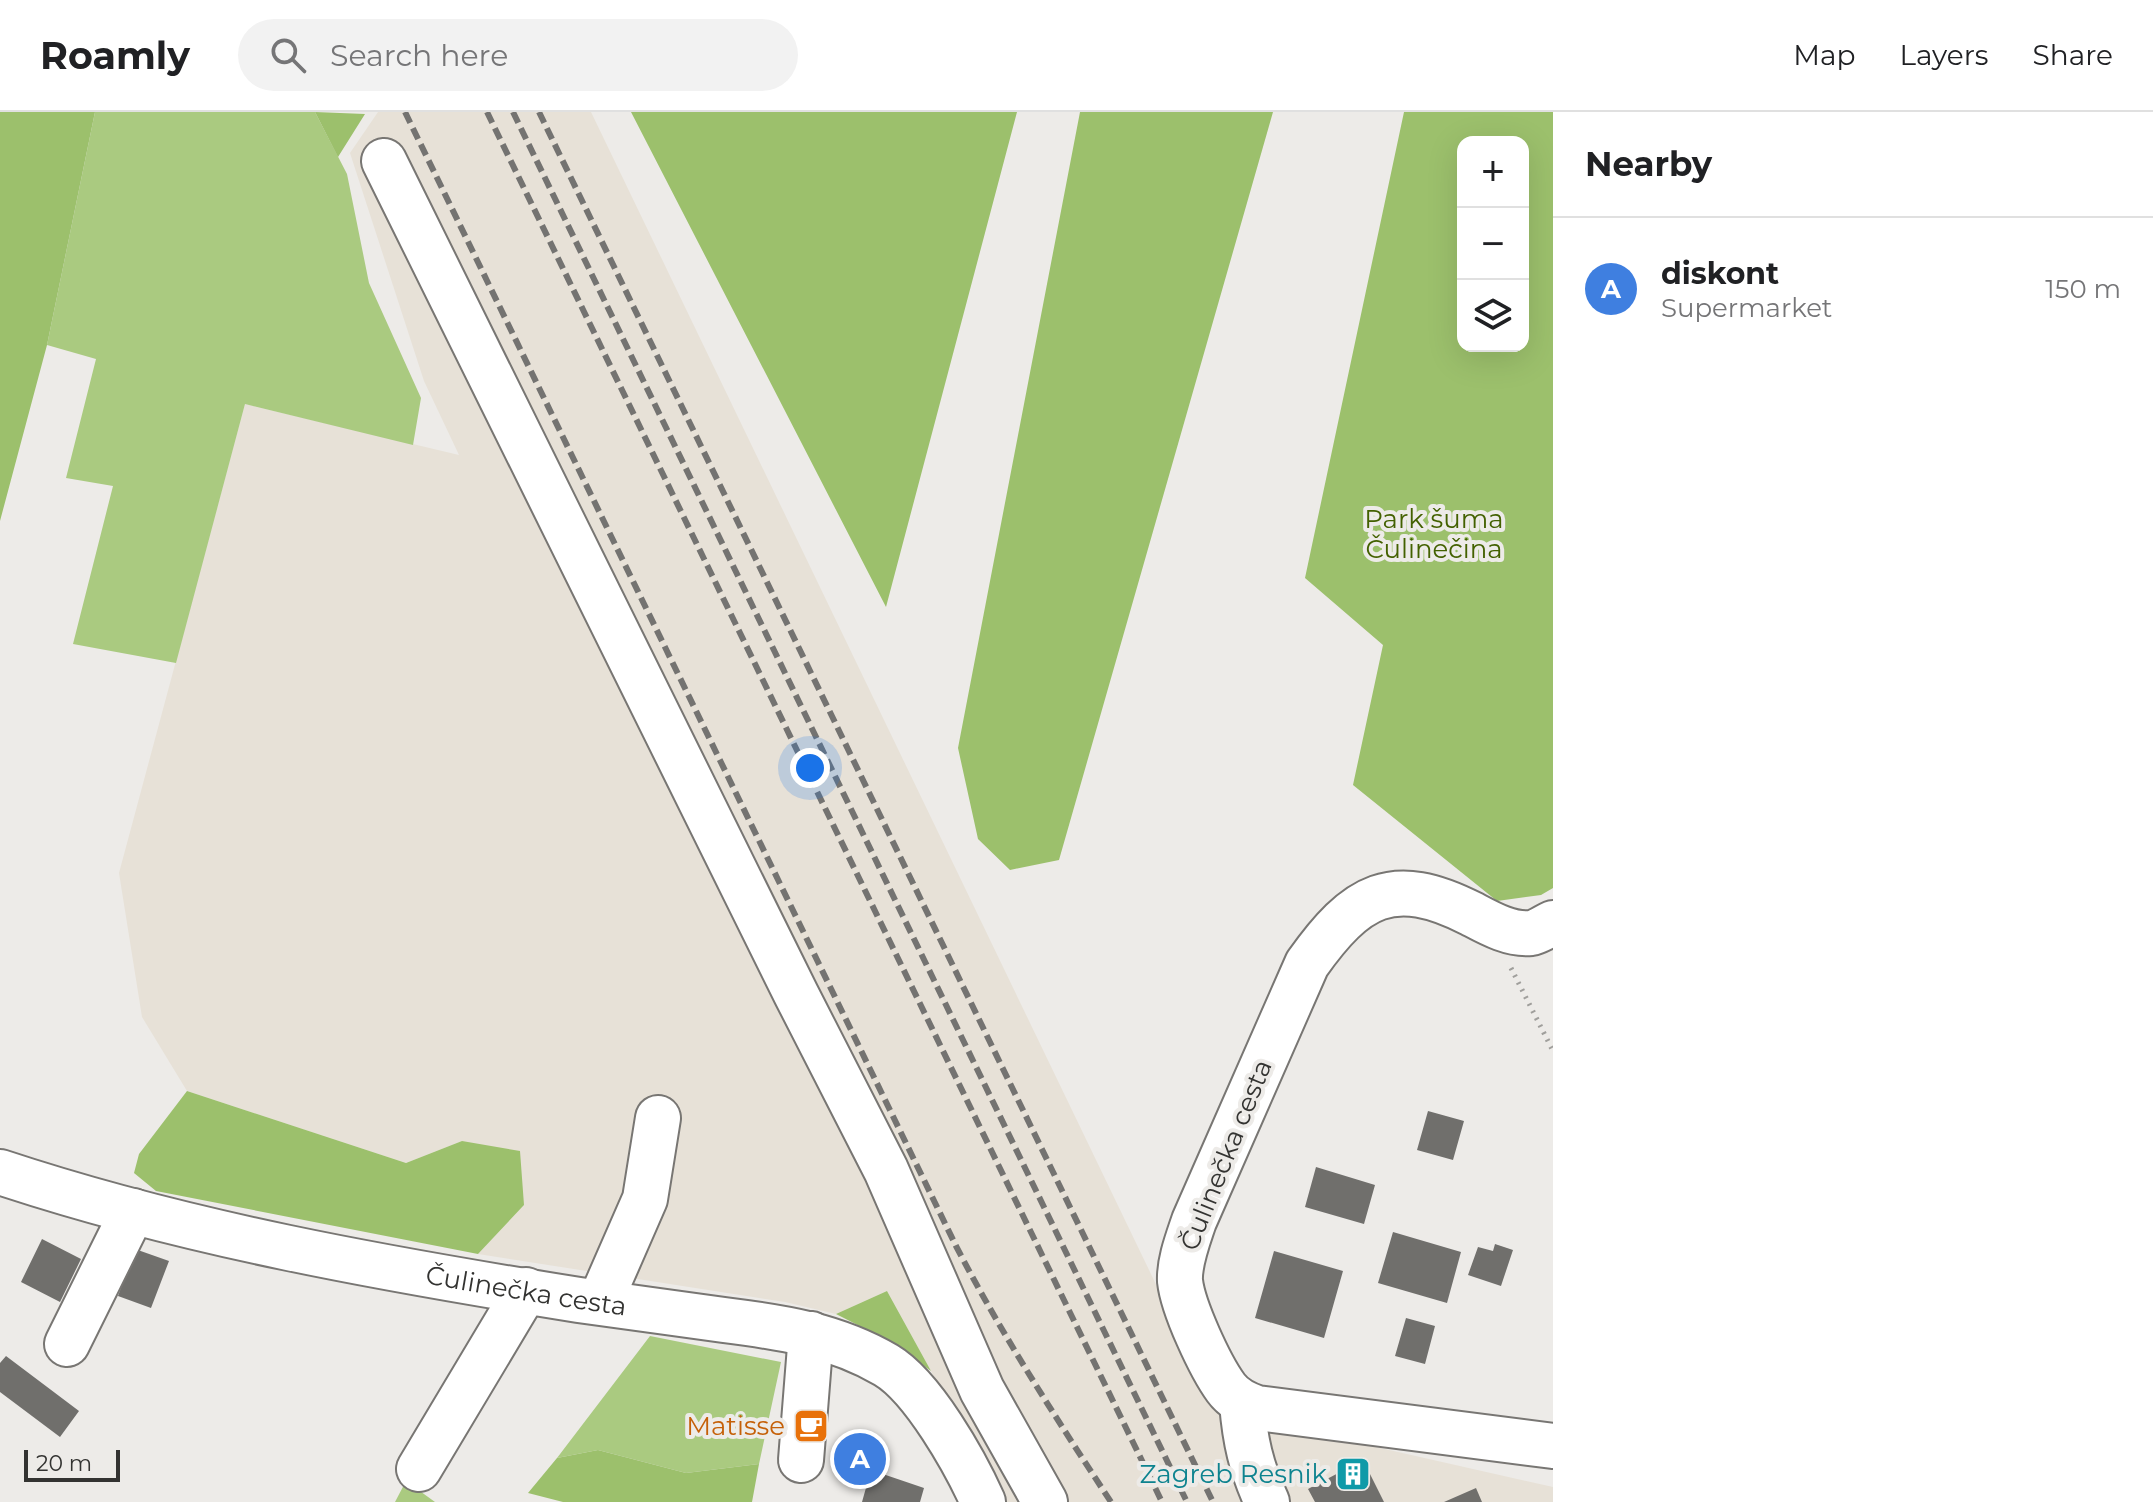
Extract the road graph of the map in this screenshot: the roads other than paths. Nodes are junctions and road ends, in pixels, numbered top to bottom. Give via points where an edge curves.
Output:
1 (384, 161) dead end
2 (1553, 923) edge
3 (658, 1118) dead end
4 (0, 1172) edge
5 (133, 1211) junction
6 (526, 1290) junction
7 (600, 1302) junction
8 (811, 1334) junction
9 (67, 1344) dead end
10 (982, 1390) junction
11 (1242, 1403) junction
12 (934, 1416) junction
13 (1553, 1446) edge
14 (801, 1460) dead end
15 (419, 1469) dead end
16 (983, 1502) edge
17 (1045, 1502) edge
18 (1267, 1502) edge

1 - 10 street via 886,1170
2 - 11 street, Čulinečka cesta via 1532,933 1508,931 1442,899 1412,892 1386,894 1352,911 1307,964 1194,1221 1180,1278 1186,1311 1227,1389
3 - 7 street via 645,1199
4 - 5 street, Čulinečka cesta
5 - 6 street, Čulinečka cesta via 304,1252
5 - 9 street
6 - 7 street, Čulinečka cesta
6 - 15 street
7 - 8 street, Čulinečka cesta
8 - 12 street, Čulinečka cesta via 888,1366
8 - 14 street
10 - 12 street
10 - 17 street
11 - 13 street
11 - 18 street via 1253,1473
12 - 16 street, Čulinečka cesta

